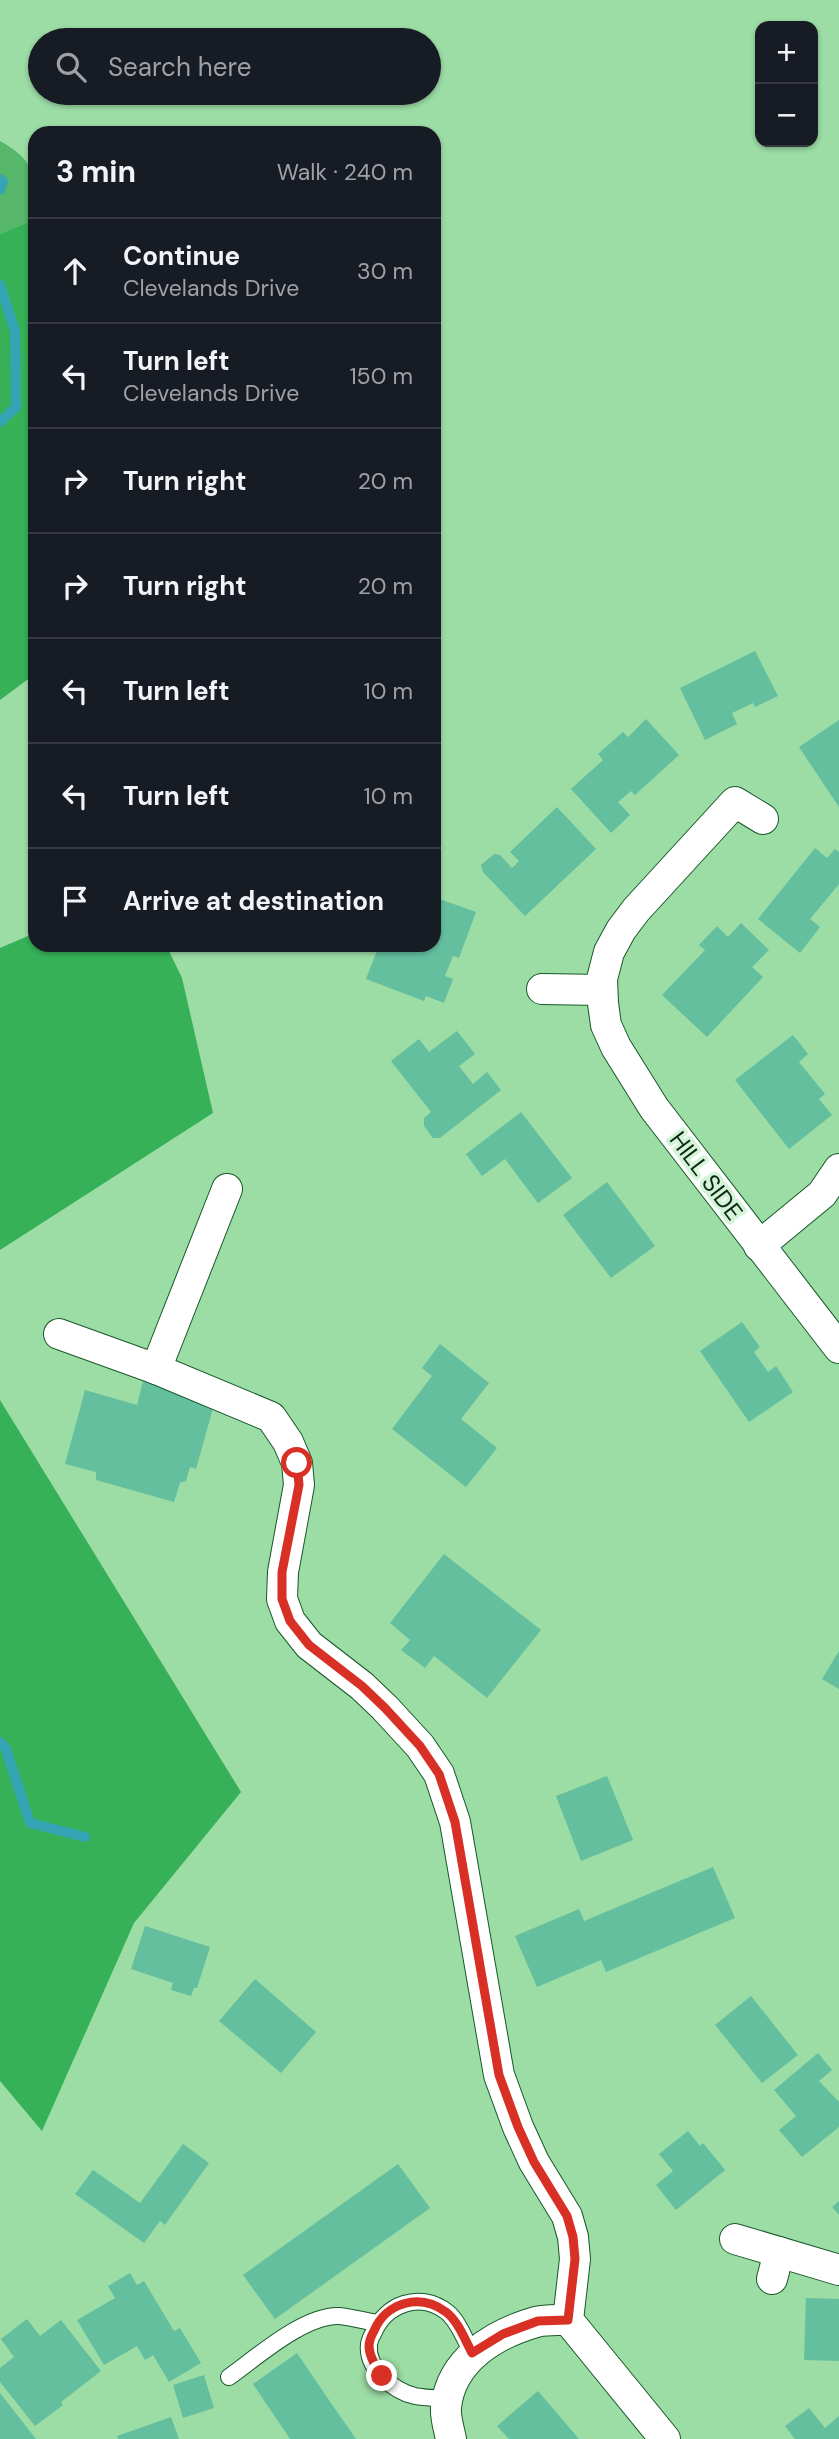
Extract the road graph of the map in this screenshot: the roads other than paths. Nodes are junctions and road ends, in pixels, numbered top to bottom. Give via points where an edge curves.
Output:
1 (763, 819) dead end
2 (542, 989) dead end
3 (602, 990) junction
4 (839, 1169) edge
5 (227, 1189) dead end
6 (759, 1246) junction
7 (59, 1334) dead end
8 (839, 1348) edge
9 (156, 1368) junction
10 (735, 2239) dead end
11 (839, 2270) edge
12 (568, 2320) junction
13 (377, 2323) junction
14 (472, 2353) junction
15 (229, 2377) dead end
16 (447, 2399) junction
17 (451, 2439) edge
18 (665, 2439) edge

1 - 3 street, HILL SIDE via 735,802 621,930 609,952
2 - 3 street
3 - 6 street, HILL SIDE via 606,1025 616,1047 654,1108
4 - 6 street via 822,1194
5 - 9 street
6 - 8 street, HILL SIDE
7 - 9 street
9 - 12 street via 271,1417 297,1463 299,1485 282,1572 282,1599 290,1621 309,1645 362,1686 420,1746 439,1774 455,1822 499,2075 518,2127 567,2216 573,2237
10 - 11 street via 776,2266
12 - 14 street via 538,2321 503,2334
12 - 18 street
13 - 14 lane via 393,2307 412,2301 431,2304 448,2313
13 - 15 lane via 338,2316 303,2325
13 - 16 lane via 369,2343 382,2376 413,2396
14 - 16 street via 453,2378
16 - 17 street

